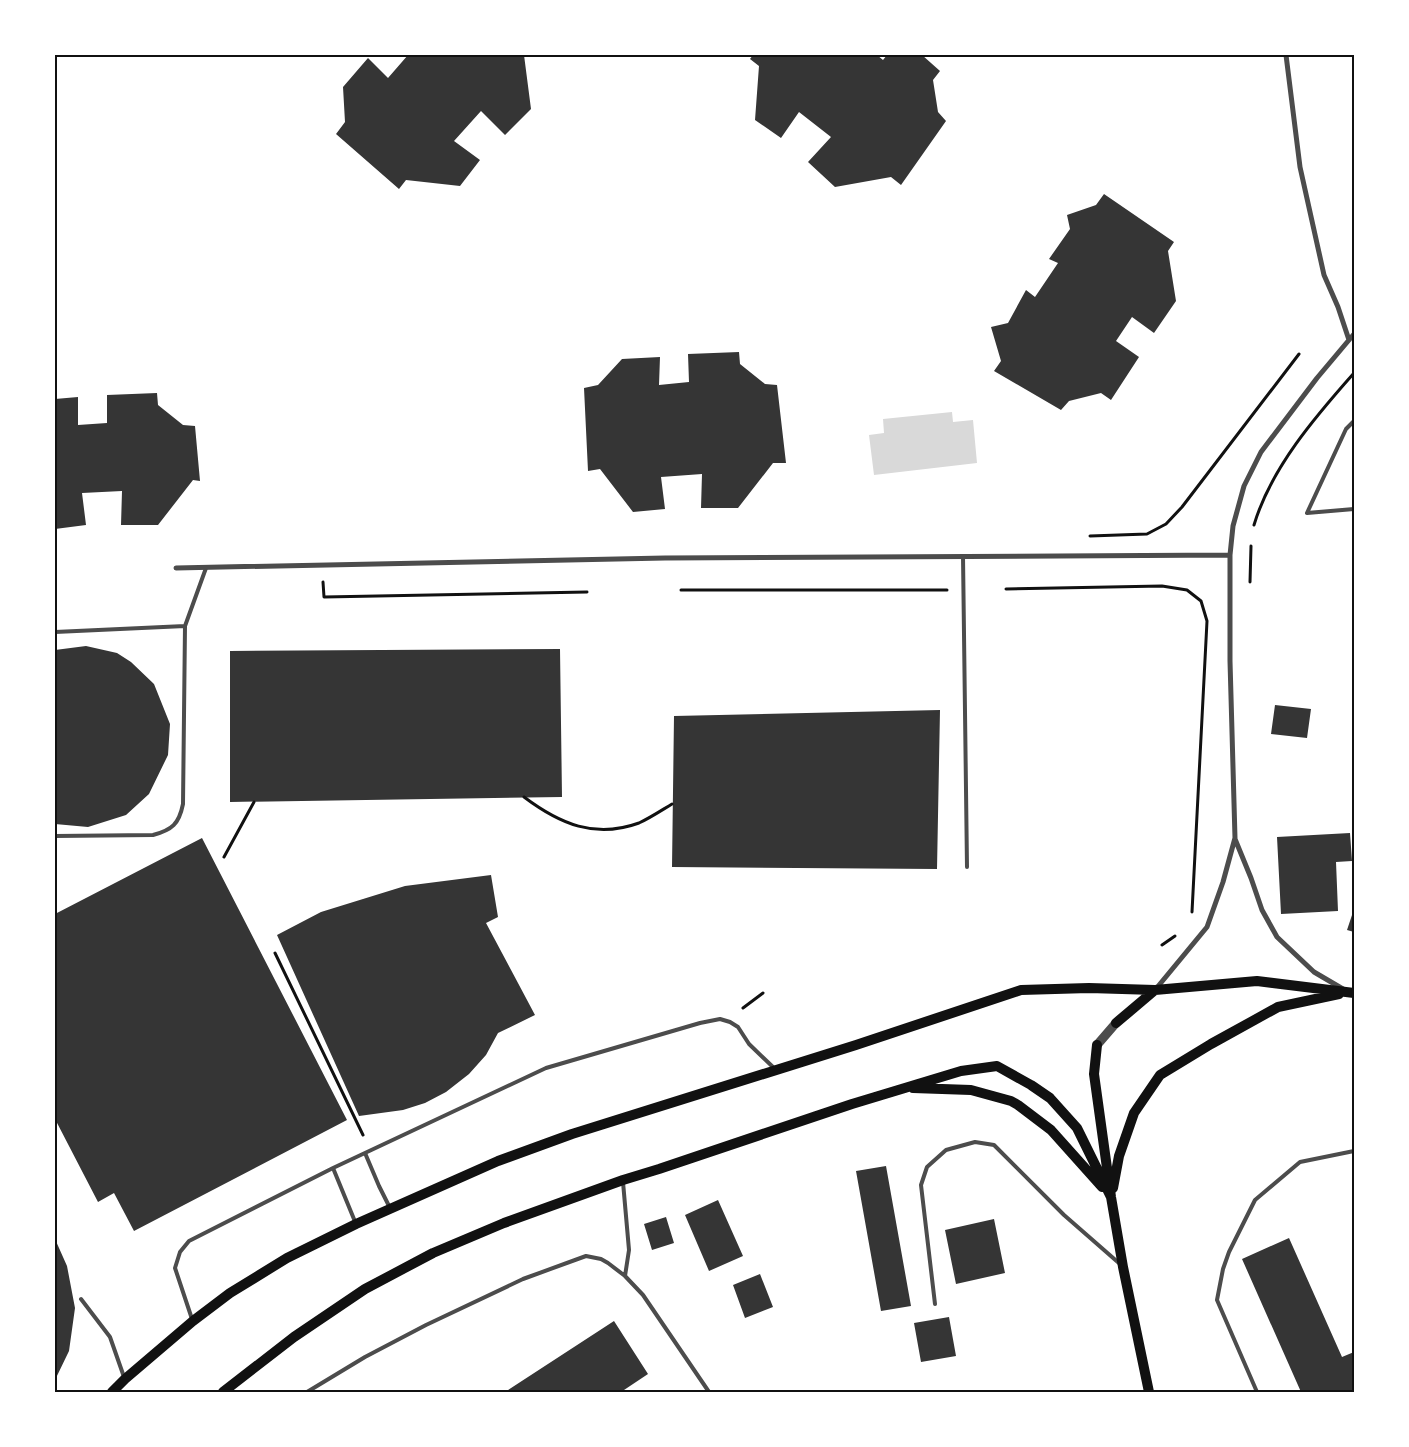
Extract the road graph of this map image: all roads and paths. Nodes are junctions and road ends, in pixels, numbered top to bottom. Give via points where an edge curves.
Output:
1 (1286, 55) edge
2 (1354, 334) edge
3 (1349, 340) junction
4 (1299, 354) dead end
5 (1354, 373) edge
6 (1354, 421) edge
7 (1354, 509) edge
8 (1253, 528) dead end
9 (1087, 536) dead end
10 (1251, 545) dead end
11 (1230, 555) junction
12 (963, 556) junction
13 (323, 565) junction
14 (176, 568) dead end
15 (206, 568) junction
16 (1250, 583) dead end
17 (1006, 589) dead end
18 (681, 590) dead end
19 (948, 590) dead end
20 (587, 592) dead end
21 (185, 626) junction
22 (55, 632) edge
23 (524, 797) dead end
24 (254, 802) dead end
25 (672, 804) dead end
26 (55, 836) edge
27 (1235, 838) junction
28 (224, 857) dead end
29 (967, 867) dead end
30 (1192, 916) dead end
31 (1180, 933) dead end
32 (1162, 945) dead end
33 (275, 953) dead end
34 (1155, 990) junction
35 (763, 993) dead end
36 (1350, 993) edge
37 (743, 1008) dead end
38 (1116, 1023) joint
39 (1097, 1045) joint
40 (775, 1070) junction
41 (905, 1088) junction
42 (371, 1150) junction
43 (1354, 1151) edge
44 (365, 1153) junction
45 (333, 1168) junction
46 (623, 1180) junction
47 (1111, 1196) junction
48 (390, 1208) junction
49 (356, 1224) junction
50 (1123, 1267) junction
51 (625, 1276) junction
52 (81, 1299) dead end
53 (935, 1304) dead end
54 (193, 1321) junction
55 (125, 1379) junction
56 (112, 1392) edge
57 (222, 1392) edge
58 (307, 1392) edge
59 (709, 1392) edge
60 (1149, 1392) edge
61 (1257, 1392) edge

1 - 3 street via 1300,167 1324,275
2 - 3 street
3 - 11 street via 1262,452 1244,486 1233,526
4 - 9 path via 1166,524 1147,534
5 - 8 path via 1303,434 1274,476 1259,506
6 - 7 lane via 1346,429 1307,513
10 - 16 path
11 - 12 street
11 - 27 street
12 - 13 street
12 - 29 lane
13 - 15 street
13 - 20 path via 324,597
14 - 15 street
15 - 21 lane
17 - 30 path via 1162,586 1187,590 1201,601 1207,621
18 - 19 path
21 - 22 lane
21 - 26 lane via 184,804 181,816 174,826 153,835
23 - 25 path via 566,823 590,829 618,828 640,822
24 - 28 path
27 - 34 street via 1207,927
27 - 36 street via 1262,910 1277,937 1314,972
31 - 32 path
33 - 42 path
34 - 36 main road via 1257,981
34 - 38 main road
34 - 40 main road via 1021,990
35 - 37 path
36 - 47 main road via 1278,1007 1160,1075 1134,1113 1119,1156
38 - 39 street
39 - 47 main road via 1094,1074
40 - 42 lane via 749,1044 738,1027 720,1019 709,1020 546,1068
40 - 48 main road via 572,1134 498,1161
41 - 46 main road
41 - 47 main road via 971,1090 1012,1101 1051,1130
41 - 47 main road via 961,1070 997,1066 1050,1098 1077,1128
42 - 44 lane
43 - 61 lane via 1300,1162 1255,1200 1229,1252 1217,1300
44 - 45 lane
44 - 48 lane
45 - 49 lane
45 - 54 lane via 189,1241 180,1252 175,1268
46 - 51 lane via 629,1250
46 - 57 main road via 442,1249 365,1289 294,1337
47 - 50 main road
48 - 49 main road
49 - 54 main road via 279,1263 230,1293
50 - 53 lane via 994,1145 976,1142 946,1150 927,1167 921,1186
50 - 60 main road
51 - 58 lane via 601,1259 578,1258 523,1279 426,1325 365,1356
51 - 59 lane via 643,1295
52 - 55 lane via 110,1337
54 - 55 main road
55 - 56 main road

